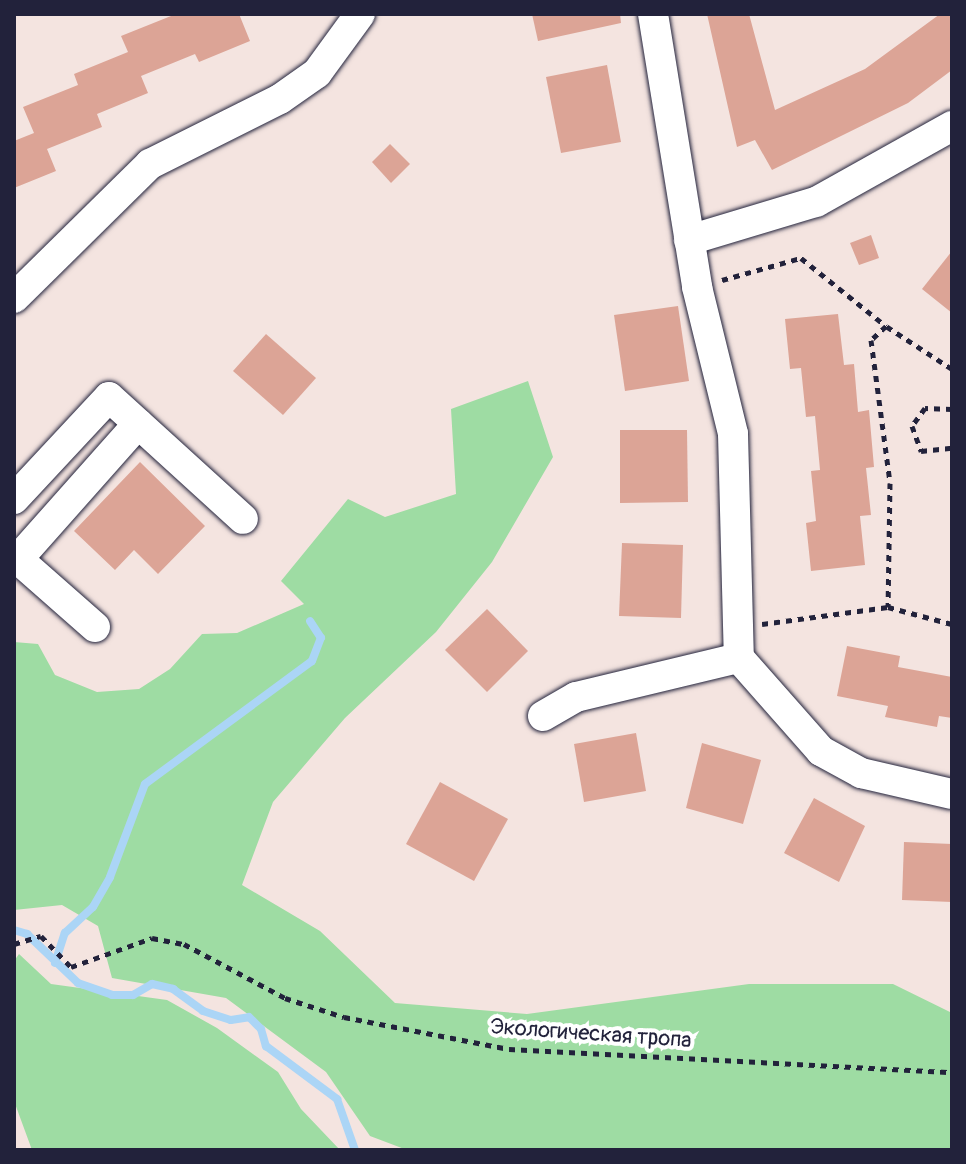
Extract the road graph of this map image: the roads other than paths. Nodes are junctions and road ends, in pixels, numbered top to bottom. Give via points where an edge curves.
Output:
1 (360, 14) edge
2 (653, 14) edge
3 (952, 126) edge
4 (689, 240) junction
5 (14, 298) edge
6 (138, 424) junction
7 (14, 499) edge
8 (243, 519) dead end
9 (95, 627) dead end
10 (739, 658) junction
11 (543, 716) dead end
12 (952, 794) edge

1 - 5 lane via 317,73 280,99 150,164
2 - 4 lane
3 - 4 lane via 816,202
4 - 10 lane via 733,434
6 - 7 lane via 109,397
6 - 8 lane
6 - 9 lane via 18,559
10 - 11 lane via 576,697
10 - 12 lane via 821,751 861,773

